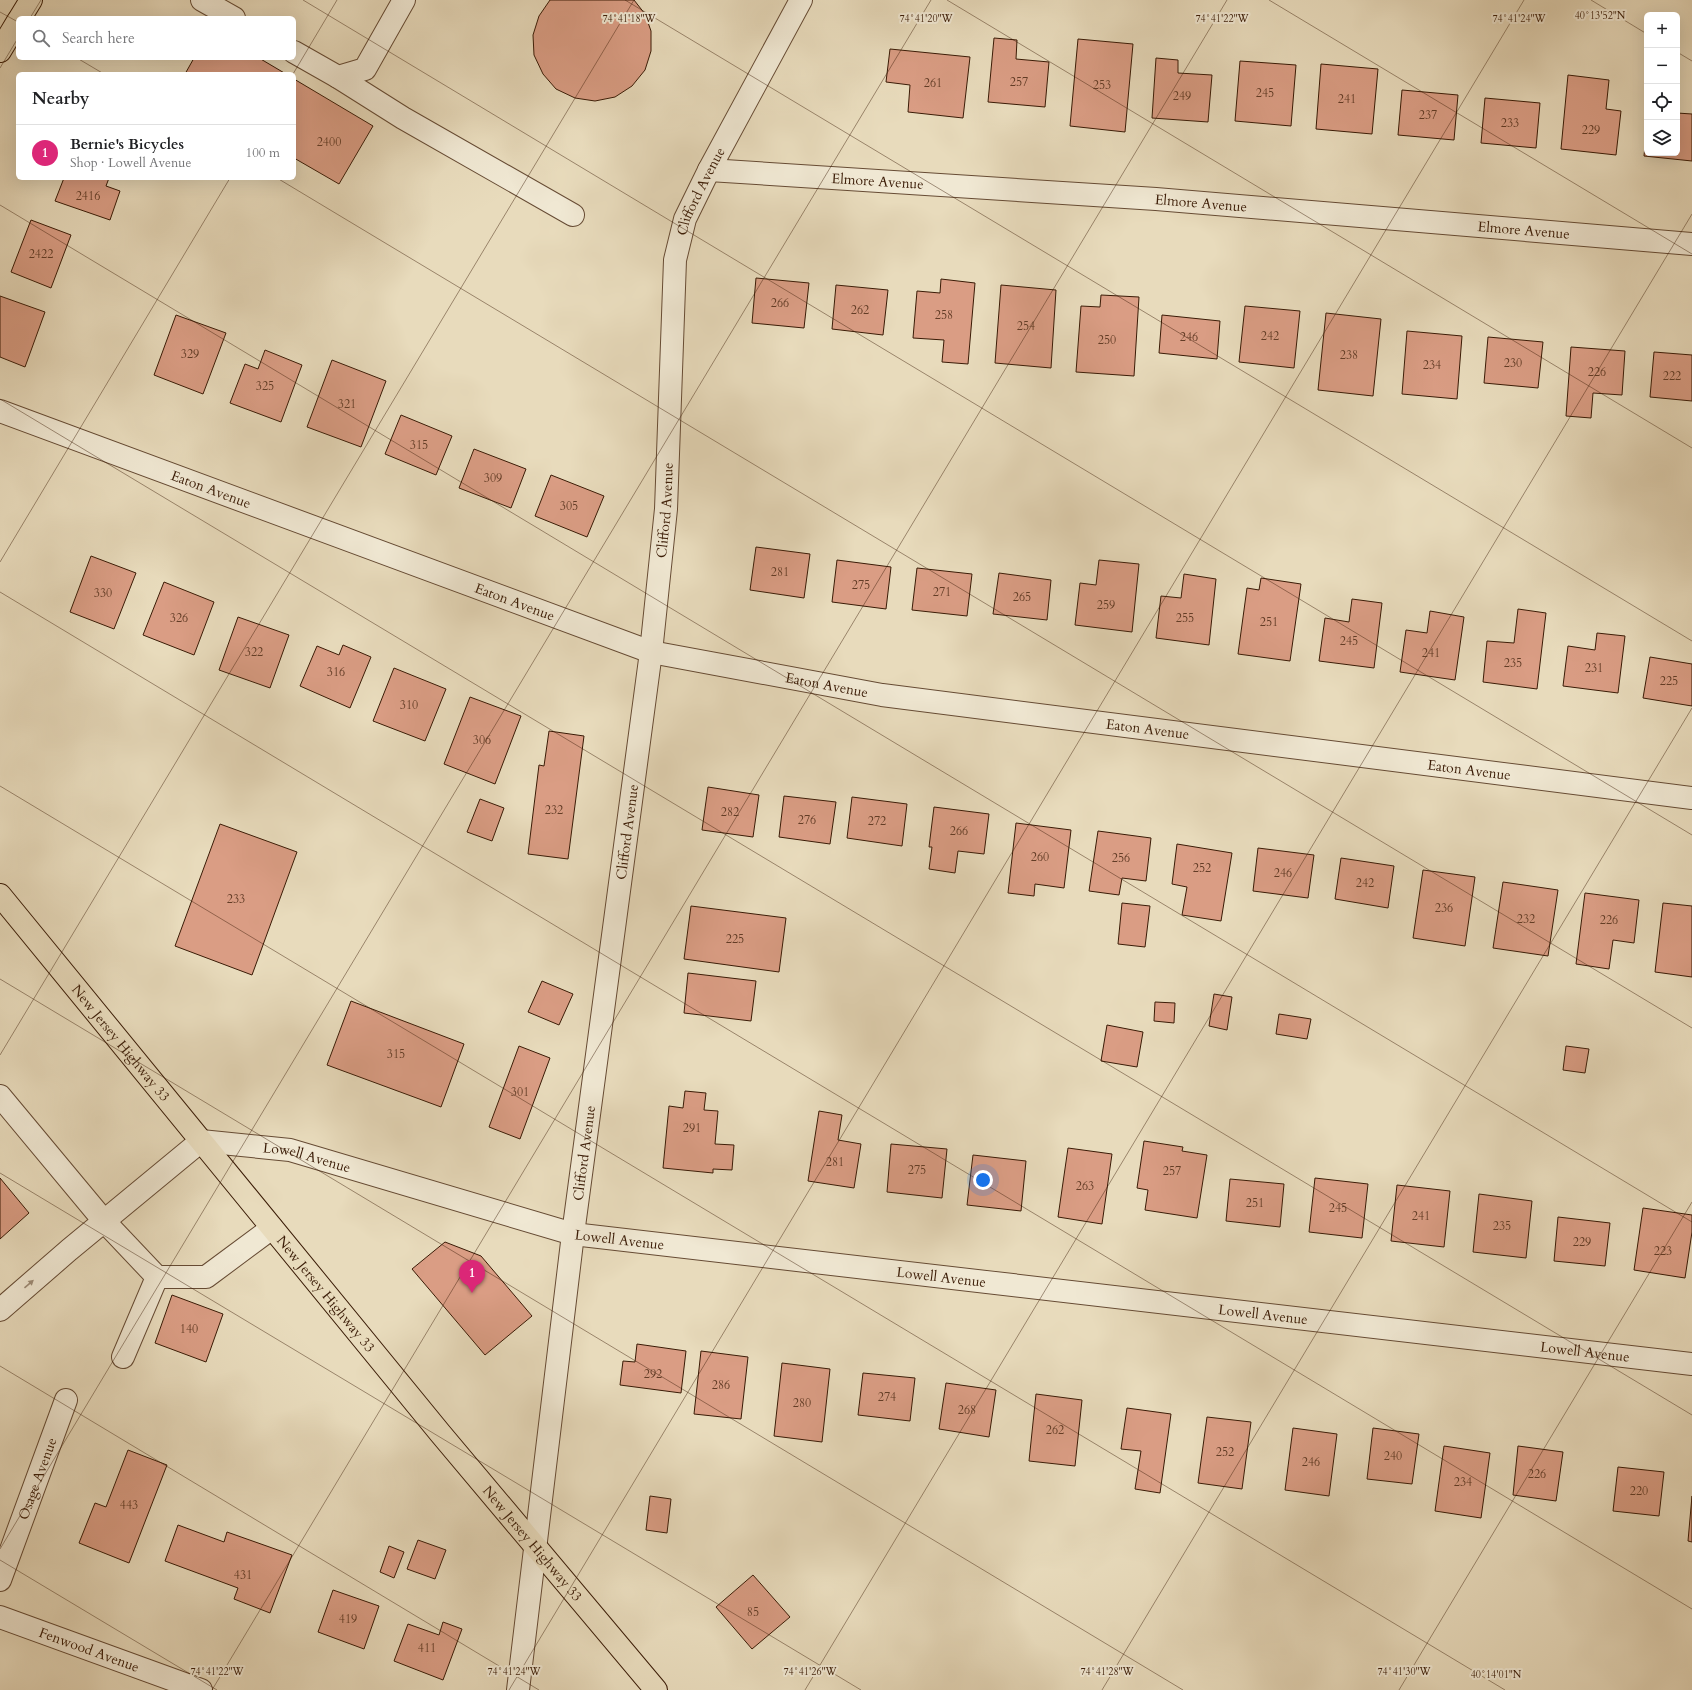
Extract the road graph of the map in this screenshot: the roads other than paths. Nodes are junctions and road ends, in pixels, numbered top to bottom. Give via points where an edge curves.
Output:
1 (31, 0) edge
2 (202, 0) edge
3 (404, 0) edge
4 (801, 0) edge
5 (21, 16) edge
6 (230, 16) edge
7 (16, 24) edge
8 (0, 51) edge
9 (296, 53) edge
10 (338, 77) junction
11 (709, 170) junction
12 (573, 215) dead end
13 (1692, 244) edge
14 (0, 411) edge
15 (651, 652) junction
16 (1692, 798) edge
17 (0, 895) edge
18 (0, 1096) edge
19 (201, 1141) junction
20 (104, 1221) junction
21 (272, 1228) junction
22 (573, 1234) junction
23 (157, 1277) junction
24 (0, 1310) edge
25 (123, 1358) dead end
26 (1692, 1364) edge
27 (66, 1400) dead end
28 (536, 1547) junction
29 (0, 1580) edge
30 (0, 1617) edge
31 (200, 1690) edge
32 (518, 1690) edge
33 (656, 1690) edge

1 - 5 main road
2 - 6 street
3 - 10 street via 365,69
4 - 11 street, Clifford Avenue
7 - 8 main road
9 - 10 street
10 - 12 street via 402,118
11 - 13 street, Elmore Avenue via 1156,198
11 - 15 street, Clifford Avenue via 685,219 675,260 666,509
14 - 15 street, Eaton Avenue
15 - 16 street, Eaton Avenue via 882,695
15 - 22 street, Clifford Avenue
17 - 19 main road, New Jersey Highway 33
18 - 20 street
19 - 20 street
19 - 21 main road, New Jersey Highway 33
19 - 22 street, Lowell Avenue via 290,1150
20 - 23 street
24 -> 20 street
21 - 23 street via 206,1277
21 - 28 main road, New Jersey Highway 33
22 - 26 street, Lowell Avenue
22 - 28 street, Clifford Avenue
23 - 25 street
27 - 29 street, Osage Avenue
28 - 32 street, Clifford Avenue
28 - 33 main road, New Jersey Highway 33
30 - 31 street, Fenwood Avenue

